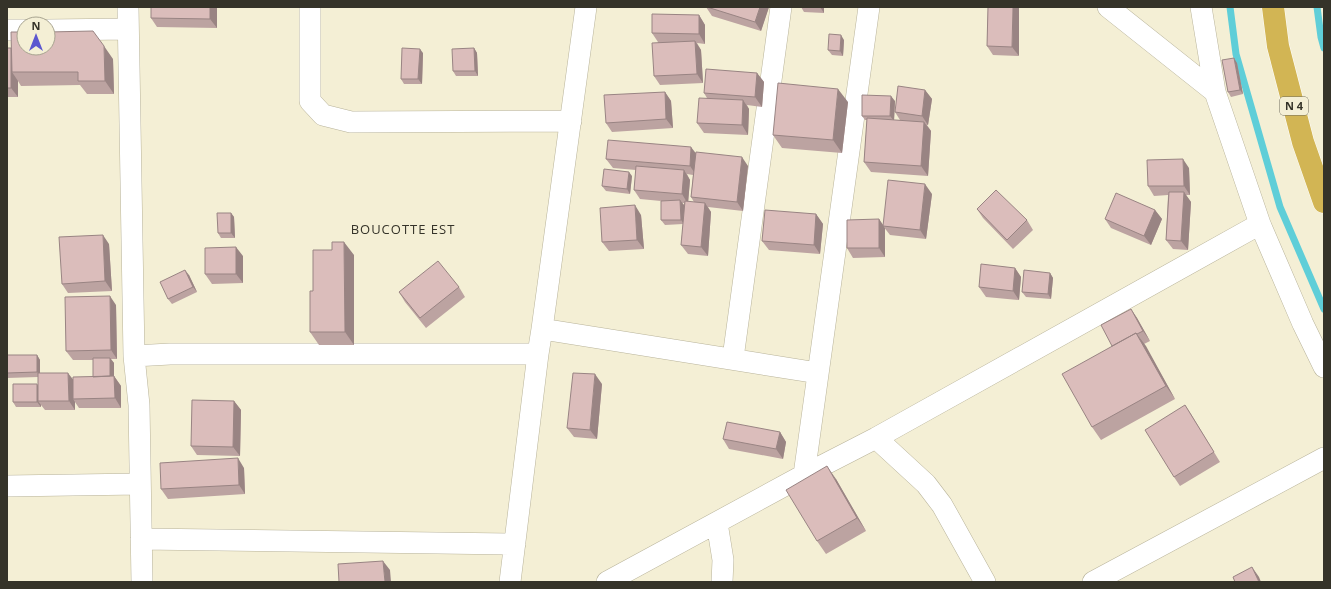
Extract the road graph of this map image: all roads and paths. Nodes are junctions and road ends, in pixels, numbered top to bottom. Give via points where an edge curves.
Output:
1 (128, 7) edge
2 (310, 7) edge
3 (586, 7) edge
4 (781, 7) edge
5 (869, 7) edge
6 (1108, 7) edge
7 (1201, 7) edge
8 (1272, 7) edge
9 (56, 30) edge
10 (128, 30) junction
11 (1214, 92) junction
12 (571, 121) junction
13 (1324, 202) edge
14 (1260, 224) junction
15 (542, 329) junction
16 (538, 354) junction
17 (134, 356) junction
18 (733, 358) junction
19 (1324, 367) edge
20 (818, 373) junction
21 (876, 438) junction
22 (1324, 458) edge
23 (804, 475) junction
24 (140, 484) junction
25 (7, 486) edge
26 (717, 522) junction
27 (141, 539) junction
28 (515, 544) junction
29 (1113, 577) edge
30 (142, 582) edge
31 (510, 582) edge
32 (607, 582) edge
33 (722, 582) edge
34 (985, 582) edge
35 (1093, 582) edge

1 - 10 street
2 - 12 street via 310,101 323,115 351,122
3 - 12 street
4 - 18 street
5 - 20 street
6 - 11 street
7 - 11 street
8 - 13 highway, N 4 via 1280,53 1303,142
9 - 10 street
10 - 17 street
11 - 14 street
12 - 15 street
14 - 19 street
14 - 21 street
15 - 16 street
15 - 18 street
16 - 17 street
16 - 28 street
17 - 24 street via 139,405
18 - 20 street
20 - 23 street
21 - 23 street
21 - 34 street via 926,484 942,506
22 - 29 street
23 - 26 street
24 - 25 street
24 - 27 street
26 - 32 street
26 - 33 street via 723,560
27 - 28 street
27 - 30 street
28 - 31 street
29 - 35 street

